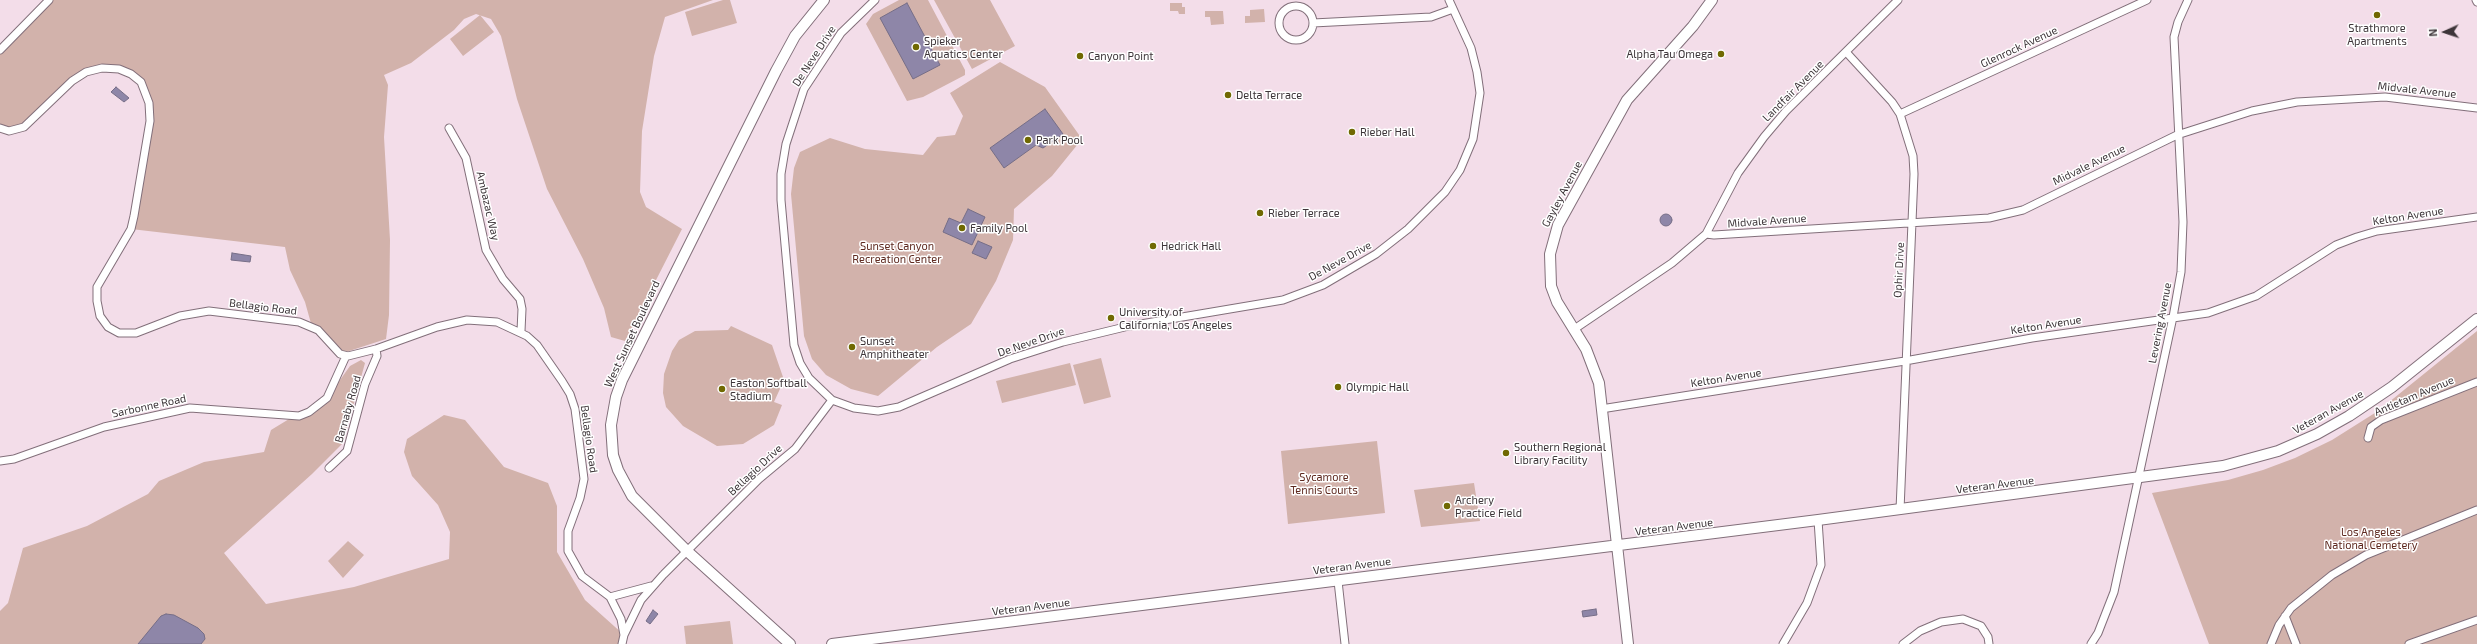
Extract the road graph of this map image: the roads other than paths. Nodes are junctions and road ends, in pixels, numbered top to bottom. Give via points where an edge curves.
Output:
1 (49, 0) edge
2 (824, 0) edge
3 (874, 0) edge
4 (1450, 0) edge
5 (1712, 0) edge
6 (1898, 0) edge
7 (2147, 0) edge
8 (2188, 0) edge
9 (1453, 8) junction
10 (1313, 23) junction
11 (0, 50) edge
12 (1847, 53) junction
13 (2477, 108) edge
14 (1900, 114) junction
15 (0, 128) edge
16 (449, 128) dead end
17 (2177, 135) junction
18 (2477, 217) edge
19 (1912, 224) junction
20 (1706, 234) junction
21 (2173, 317) junction
22 (2477, 319) edge
23 (1573, 330) junction
24 (521, 331) junction
25 (376, 349) junction
26 (346, 356) junction
27 (1905, 361) junction
28 (2477, 382) edge
29 (832, 400) junction
30 (1601, 409) junction
31 (2368, 438) dead end
32 (0, 461) edge
33 (329, 468) dead end
34 (2138, 479) junction
35 (1900, 510) junction
36 (2477, 510) edge
37 (1818, 520) junction
38 (1617, 546) junction
39 (686, 551) junction
40 (1338, 581) junction
41 (651, 586) junction
42 (610, 597) junction
43 (2284, 616) junction
44 (2477, 620) edge
45 (624, 635) junction
46 (622, 644) edge
47 (790, 644) edge
48 (832, 644) edge
49 (1346, 644) edge
50 (1628, 644) edge
51 (1783, 644) edge
52 (1903, 644) edge
53 (1989, 644) edge
54 (2091, 644) edge
55 (2271, 644) edge
56 (2296, 644) edge
57 (2409, 644) edge

1 - 11 street
2 - 39 street, West Sunset Boulevard via 796,36 776,70 622,380 612,412 614,455 624,485 639,505
3 - 29 street, De Neve Drive via 841,33 804,88 786,144 781,174 783,230 794,345 809,378
4 - 9 street, De Neve Drive
5 - 23 street, Gayley Avenue via 1693,26 1628,100 1558,225 1550,254 1551,286
6 - 12 street, Landfair Avenue
7 - 14 street, Glenrock Avenue
8 - 17 street, Levering Avenue via 2174,37
9 - 10 street via 1431,17
9 - 29 street, De Neve Drive via 1471,48 1477,72 1480,93 1473,139 1460,170 1445,192 1408,229 1376,254 1322,285 1283,300 1129,326 1063,342 1010,359 889,409 865,410
10 - 10 street via 1310,34 1301,40 1285,36 1280,26 1285,11 1295,7 1309,13
12 - 14 street, Ophir Drive
12 - 20 street, Landfair Avenue via 1786,111 1764,137 1738,173
13 - 17 street, Midvale Avenue via 2385,97 2308,100 2252,111
14 - 19 street, Ophir Drive via 1913,156
15 - 26 street, Bellagio Road via 9,131 24,127 72,81 86,72 110,68 131,74 141,82 149,103 150,131 131,230 97,287 100,316 108,327 119,333 136,333 186,315 209,311 221,312 299,322 318,330 340,354
16 - 24 street, Ambazac Way via 466,158 486,250 503,279 520,299
17 - 19 street, Midvale Avenue via 2023,210 1989,218
17 - 21 street, Levering Avenue via 2183,222 2181,272
18 - 21 street, Kelton Avenue via 2377,230 2357,236 2336,245 2256,296 2208,313
19 - 20 street, Midvale Avenue
19 - 27 street, Ophir Drive
20 - 23 street, Landfair Avenue via 1672,263
21 - 27 street, Kelton Avenue via 2032,338
21 - 34 street, Levering Avenue
22 - 34 street, Veteran Avenue via 2392,387 2317,434 2248,460
23 - 30 street, Gayley Avenue via 1592,362
24 - 25 street, Bellagio Road via 498,322 467,320 437,327
24 - 42 street, Bellagio Road via 537,345 570,394 582,449 584,479 568,531 568,551 582,576
25 - 26 street, Bellagio Road
25 - 33 street, Barnaby Road via 377,356 365,384 347,451
26 - 32 street, Sarbonne Road via 327,398 300,416 190,408 104,427
27 - 30 street, Kelton Avenue
27 - 35 street, Ophir Drive
28 - 31 street, Antietam Avenue via 2381,420 2371,427
29 - 39 street, Bellagio Drive via 795,449 756,482
30 - 38 street, Gayley Avenue
34 - 35 street, Veteran Avenue
34 - 54 street, Levering Avenue via 2114,592
35 - 37 street, Veteran Avenue
36 - 43 street via 2366,555 2332,575
37 - 38 street, Veteran Avenue
37 - 51 street via 1821,565 1807,603
38 - 40 street, Veteran Avenue
38 - 50 street, Gayley Avenue
39 - 41 street, Bellagio Drive
39 - 47 street, West Sunset Boulevard
40 - 48 street, Veteran Avenue
40 - 49 street
41 - 42 street
41 - 45 street, Bellagio Drive via 631,618
42 - 45 street, Bellagio Road via 617,608
43 - 55 street
43 - 56 street
44 - 57 street
45 - 46 street, Bellagio Road
52 - 53 street via 1920,631 1941,622 1963,618 1981,626

